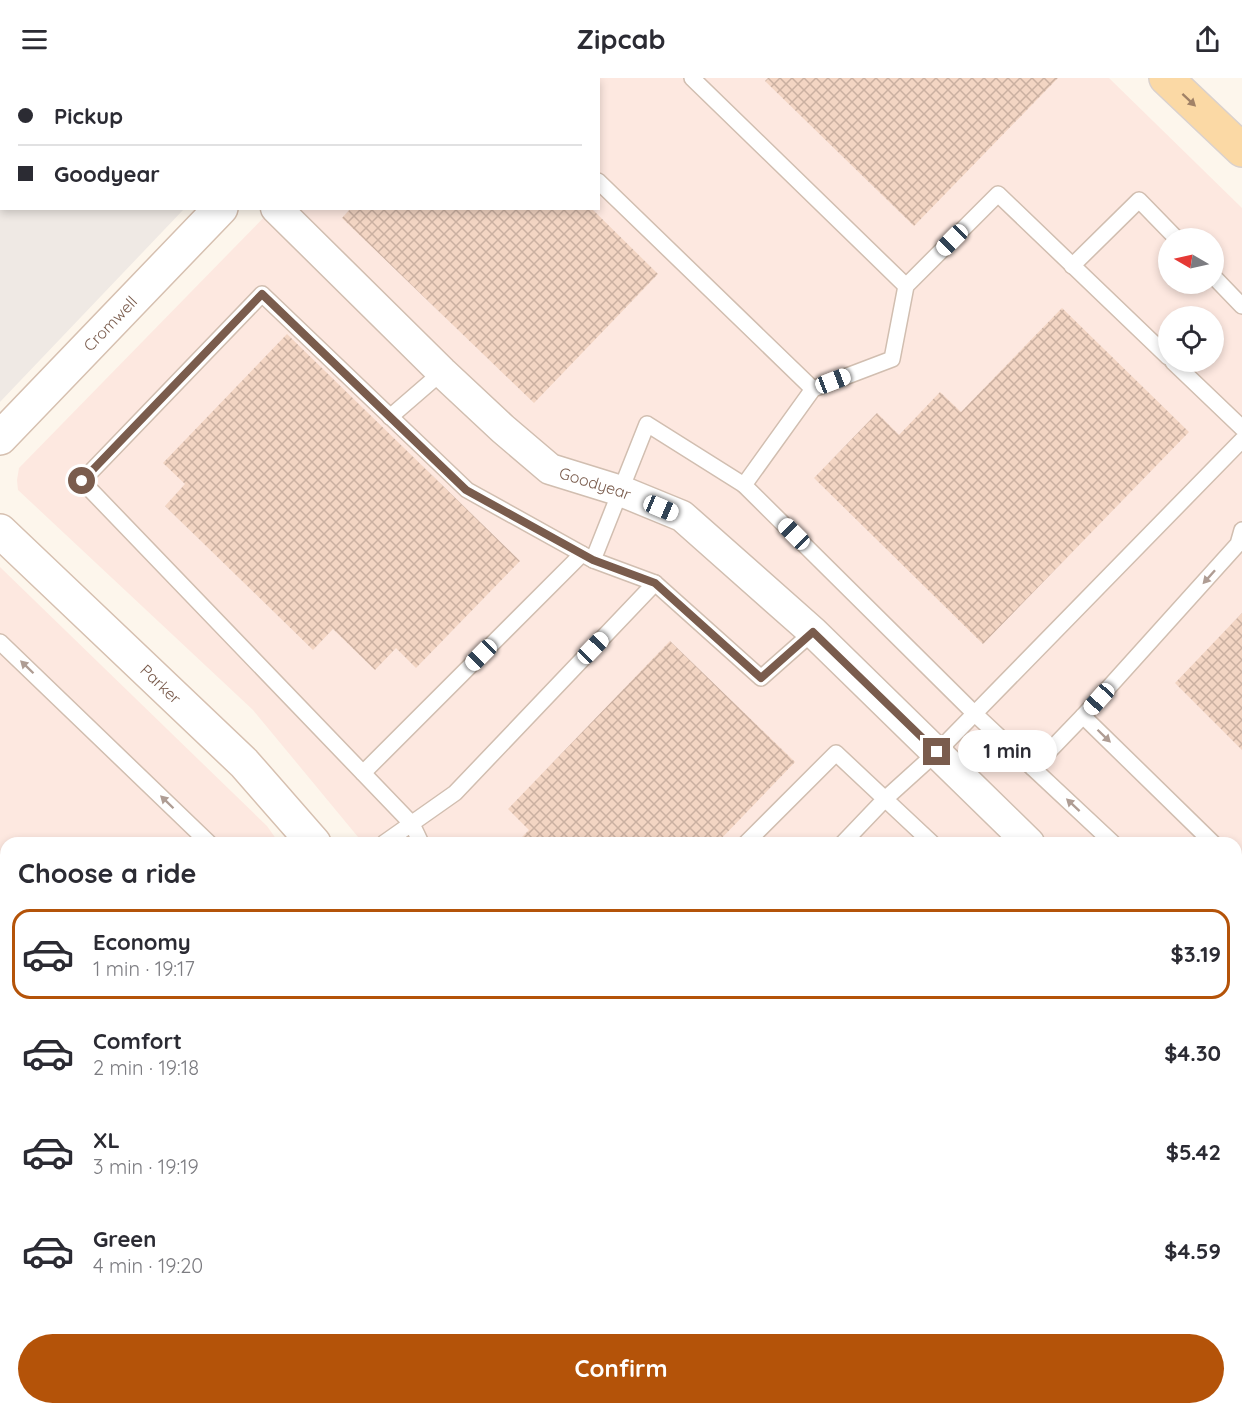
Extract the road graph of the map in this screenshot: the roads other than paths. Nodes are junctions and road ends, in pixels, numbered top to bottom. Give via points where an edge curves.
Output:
1 (692, 78) edge
2 (1166, 78) edge
3 (1242, 150) edge
4 (600, 183) edge
5 (219, 210) edge
6 (278, 210) edge
7 (1166, 228) edge
8 (1072, 266) junction
9 (906, 286) junction
10 (1224, 287) edge
11 (1242, 306) edge
12 (1158, 348) edge
13 (442, 372) junction
14 (1183, 372) edge
15 (813, 389) junction
16 (390, 417) junction
17 (1242, 428) edge
18 (0, 438) edge
19 (1242, 440) edge
20 (744, 485) junction
21 (621, 491) junction
22 (1242, 530) edge
23 (0, 531) edge
24 (588, 557) junction
25 (655, 583) junction
26 (813, 632) junction
27 (0, 642) edge
28 (975, 714) junction
29 (1083, 716) junction
30 (937, 752) junction
31 (1033, 768) junction
32 (363, 772) junction
33 (885, 799) junction
34 (412, 824) junction
35 (203, 837) edge
36 (309, 837) edge
37 (393, 837) edge
38 (418, 837) edge
39 (752, 837) edge
40 (849, 837) edge
41 (926, 837) edge
42 (1023, 837) edge
43 (1107, 837) edge
44 (1207, 837) edge

1 - 9 lane
2 -> 3 main road
4 - 15 lane
5 - 18 street, Cromwell
6 - 13 street, Goodyear
7 - 8 lane via 1139,201
8 - 9 lane via 998,194
8 - 12 lane
9 - 15 lane via 892,359
10 - 11 lane
13 - 16 lane
13 - 21 street, Goodyear via 550,469
14 - 17 lane
15 - 20 lane
16 - 24 lane via 466,490
16 - 32 lane via 262,294 82,481
19 - 28 lane
20 - 21 lane via 647,424
20 - 28 lane
21 - 24 lane
21 - 26 street, Goodyear via 681,516
22 -> 29 lane via 1239,544
23 - 36 street, Parker via 244,763
24 - 25 lane
24 - 32 lane
25 - 26 lane via 761,678
25 - 34 lane via 454,793
26 - 30 street, Goodyear
35 -> 27 lane
28 - 30 lane
28 - 31 lane
29 - 31 lane
29 -> 44 lane
30 - 33 lane
30 - 42 street, Goodyear
43 -> 31 lane
32 - 34 lane
33 - 39 lane via 836,753
33 - 40 lane
33 - 41 lane
34 - 37 lane
34 - 38 lane

